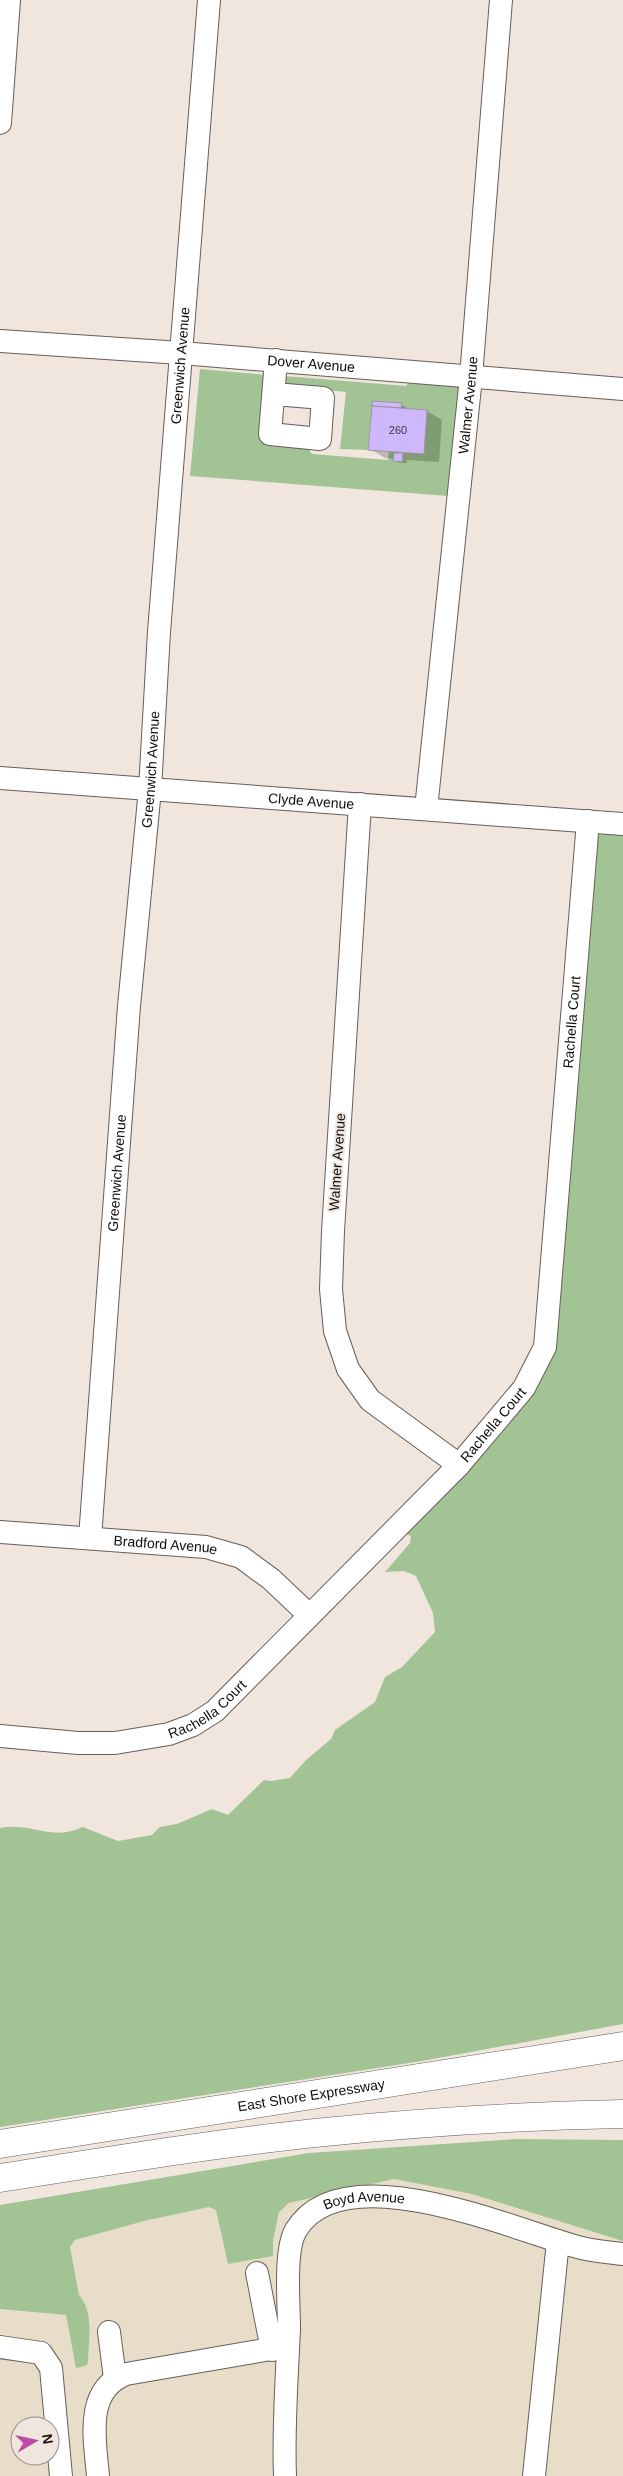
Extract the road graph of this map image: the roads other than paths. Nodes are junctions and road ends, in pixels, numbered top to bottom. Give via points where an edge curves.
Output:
1 (9, 0) edge
2 (209, 0) edge
3 (501, 0) edge
4 (0, 123) edge
5 (0, 341) edge
6 (181, 353) junction
7 (276, 360) junction
8 (471, 377) junction
9 (623, 389) edge
10 (274, 394) dead end
11 (0, 778) edge
12 (150, 789) junction
13 (360, 804) junction
14 (426, 809) junction
15 (588, 822) junction
16 (623, 824) edge
17 (459, 1465) junction
18 (0, 1532) edge
19 (90, 1538) junction
20 (309, 1614) junction
21 (0, 1736) edge
22 (623, 2046) edge
23 (623, 2114) edge
24 (0, 2144) edge
25 (0, 2178) edge
26 (558, 2241) junction
27 (623, 2254) edge
28 (257, 2273) dead end
29 (109, 2332) dead end
30 (0, 2347) edge
31 (280, 2348) junction
32 (115, 2378) junction
33 (60, 2476) edge
34 (98, 2476) edge
35 (285, 2476) edge
36 (534, 2476) edge

1 - 4 street
2 - 6 street, Greenwich Avenue
3 - 8 street, Walmer Avenue
5 - 6 street, Dover Avenue
6 - 7 street, Dover Avenue
6 - 12 street, Greenwich Avenue
7 - 8 street, Dover Avenue
7 - 10 street
8 - 9 street, Dover Avenue
8 - 14 street, Walmer Avenue
11 - 12 street, Clyde Avenue
12 - 13 street, Clyde Avenue
12 - 19 street, Greenwich Avenue via 129,1006
13 - 14 street, Clyde Avenue
13 - 17 street, Walmer Avenue via 333,1231 331,1289 335,1331 348,1369 370,1400
14 - 15 street, Clyde Avenue
15 - 16 street, Clyde Avenue
15 - 17 street, Rachella Court via 545,1348 524,1388
17 - 20 street, Rachella Court via 333,1594
18 - 19 street, Bradford Avenue
19 - 20 street, Bradford Avenue via 206,1547 241,1558 271,1579
20 - 21 street, Rachella Court via 215,1711 193,1725 169,1734 115,1744
22 - 24 highway, East Shore Expressway
23 - 25 highway via 514,2117 325,2132
26 - 27 street, Boyd Avenue
26 - 31 street, Boyd Avenue via 409,2198 370,2196 339,2201 311,2214 296,2231 289,2254
26 - 36 street
28 - 31 street
29 - 32 street
30 - 33 street via 40,2353 51,2368
31 - 32 street
31 - 35 street, Boyd Avenue
32 - 34 street via 106,2386 94,2425

